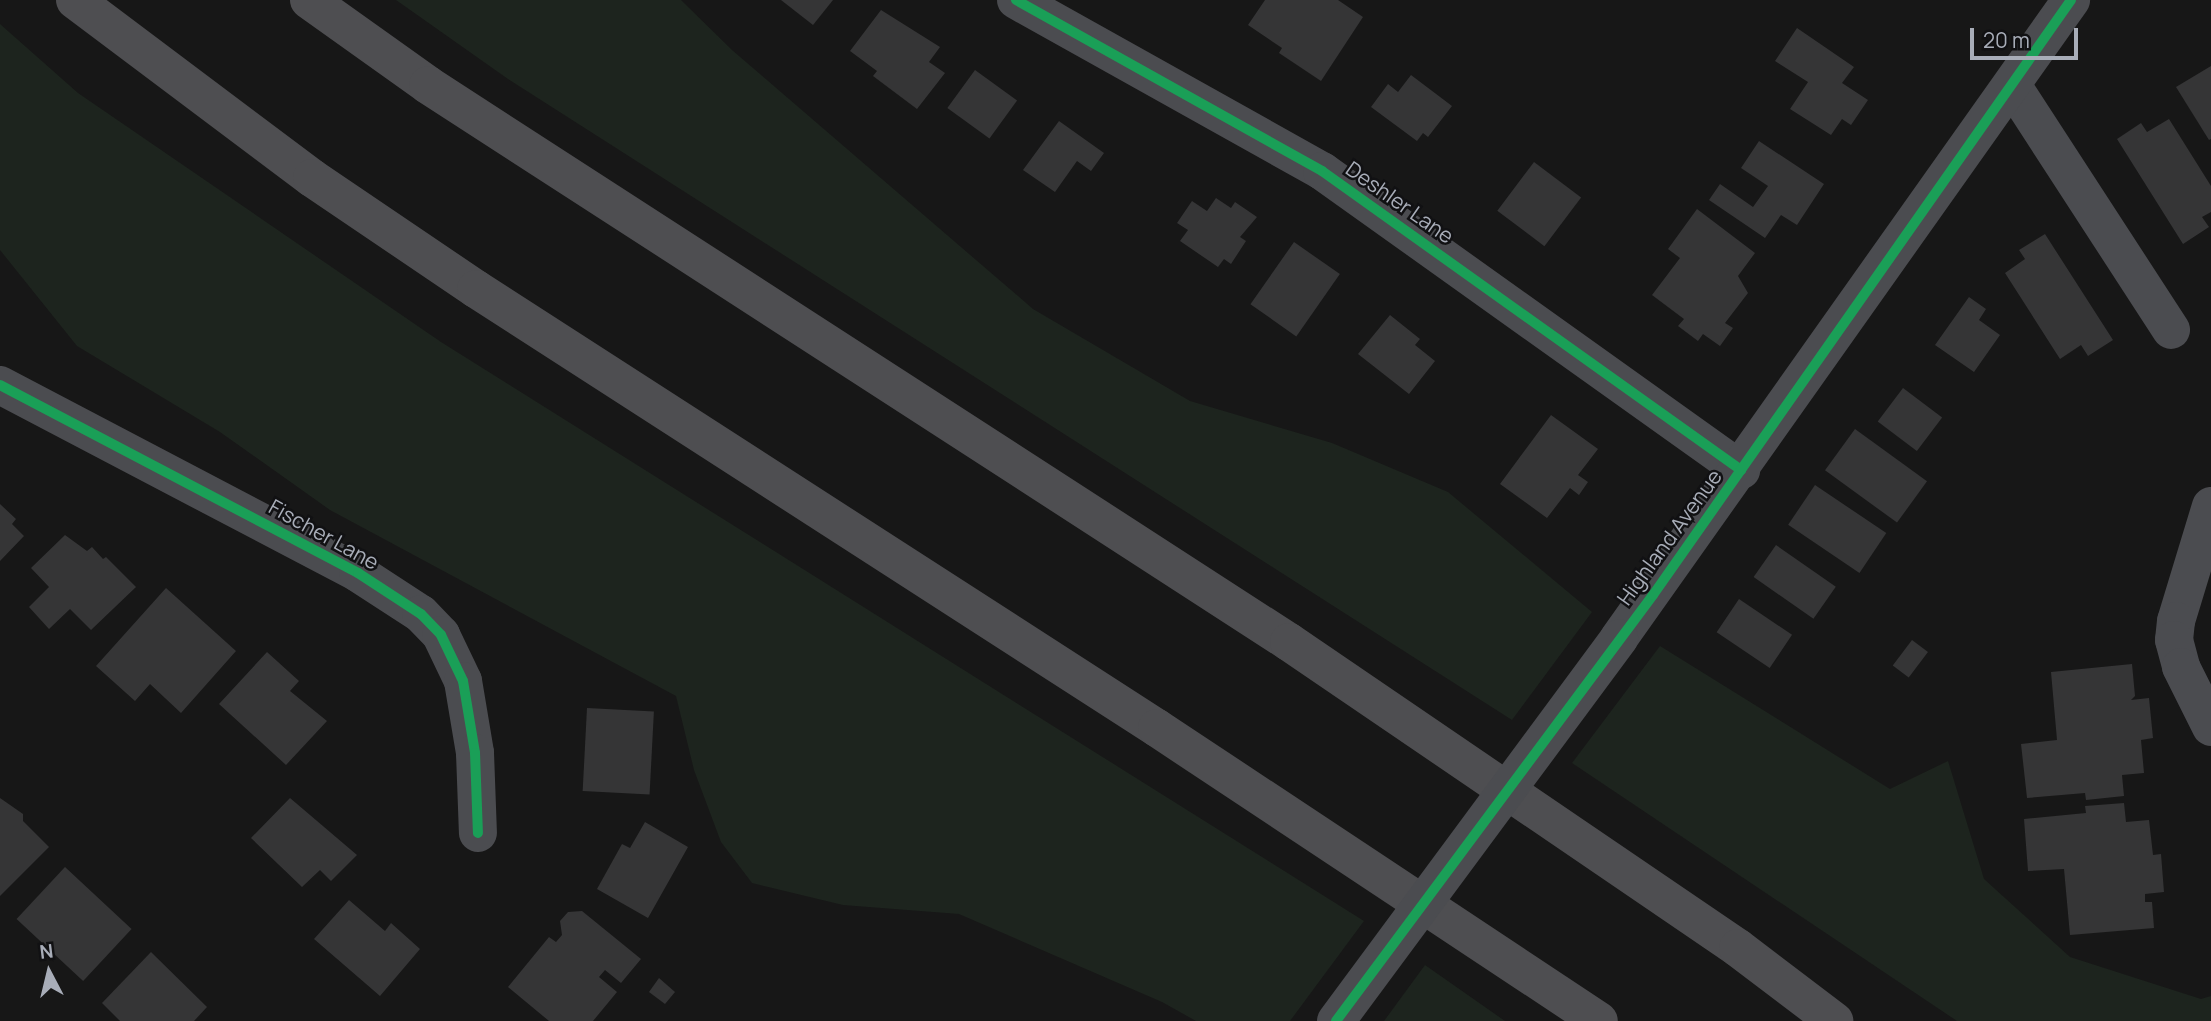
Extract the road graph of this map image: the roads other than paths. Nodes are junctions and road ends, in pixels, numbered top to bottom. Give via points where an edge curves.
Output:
1 (75, 0) edge
2 (309, 0) edge
3 (1016, 0) edge
4 (2071, 0) edge
5 (2012, 85) junction
6 (2171, 330) dead end
7 (0, 385) edge
8 (1741, 470) junction
9 (2211, 506) edge
10 (2211, 727) edge
11 (478, 833) dead end
12 (1336, 1021) edge
13 (1599, 1021) edge
14 (1834, 1021) edge

1 - 13 highway via 209,104 476,289 1180,743
2 - 14 highway via 428,85 1289,642 1738,948
3 - 8 street, Deshler Lane via 1303,159
4 - 5 street, Highland Avenue
5 - 6 street
5 - 8 street, Highland Avenue
7 - 11 street, Fischer Lane via 358,573 421,614 441,635 463,681 475,753
8 - 12 street, Highland Avenue, bridge
9 - 10 street via 2174,640 2181,667

